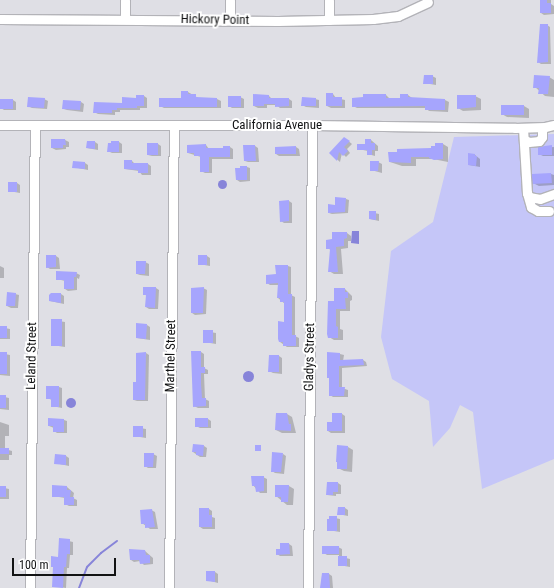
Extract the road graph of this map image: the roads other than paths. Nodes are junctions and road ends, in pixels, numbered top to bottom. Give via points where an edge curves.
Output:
1 (125, 0) edge
2 (230, 0) edge
3 (329, 0) edge
4 (428, 2) dead end
5 (0, 19) edge
6 (124, 19) junction
7 (230, 20) junction
8 (329, 20) junction
9 (0, 125) edge
10 (35, 125) junction
11 (174, 125) junction
12 (312, 125) junction
13 (554, 125) edge
14 (524, 128) junction
15 (542, 128) junction
16 (525, 140) junction
17 (527, 193) junction
18 (554, 194) edge
19 (549, 211) dead end
20 (30, 588) edge
21 (168, 588) edge
22 (308, 588) edge

1 - 6 street
2 - 7 street
3 - 8 street
4 - 8 street, Hickory Point via 391,17
5 - 6 street, Hickory Point
6 - 7 street, Hickory Point
7 - 8 street, Hickory Point
9 - 10 street, California Avenue
10 - 11 street, California Avenue
10 - 20 street, Leland Street
11 - 12 street, California Avenue
11 - 21 street, Marthel Street
12 - 14 street, California Avenue
12 - 22 street, Gladys Street
13 - 15 street, California Avenue
14 - 15 street, California Avenue
14 - 16 street
15 - 16 street via 539,142
16 - 17 street
17 - 18 street via 540,199
17 - 19 street via 531,208

